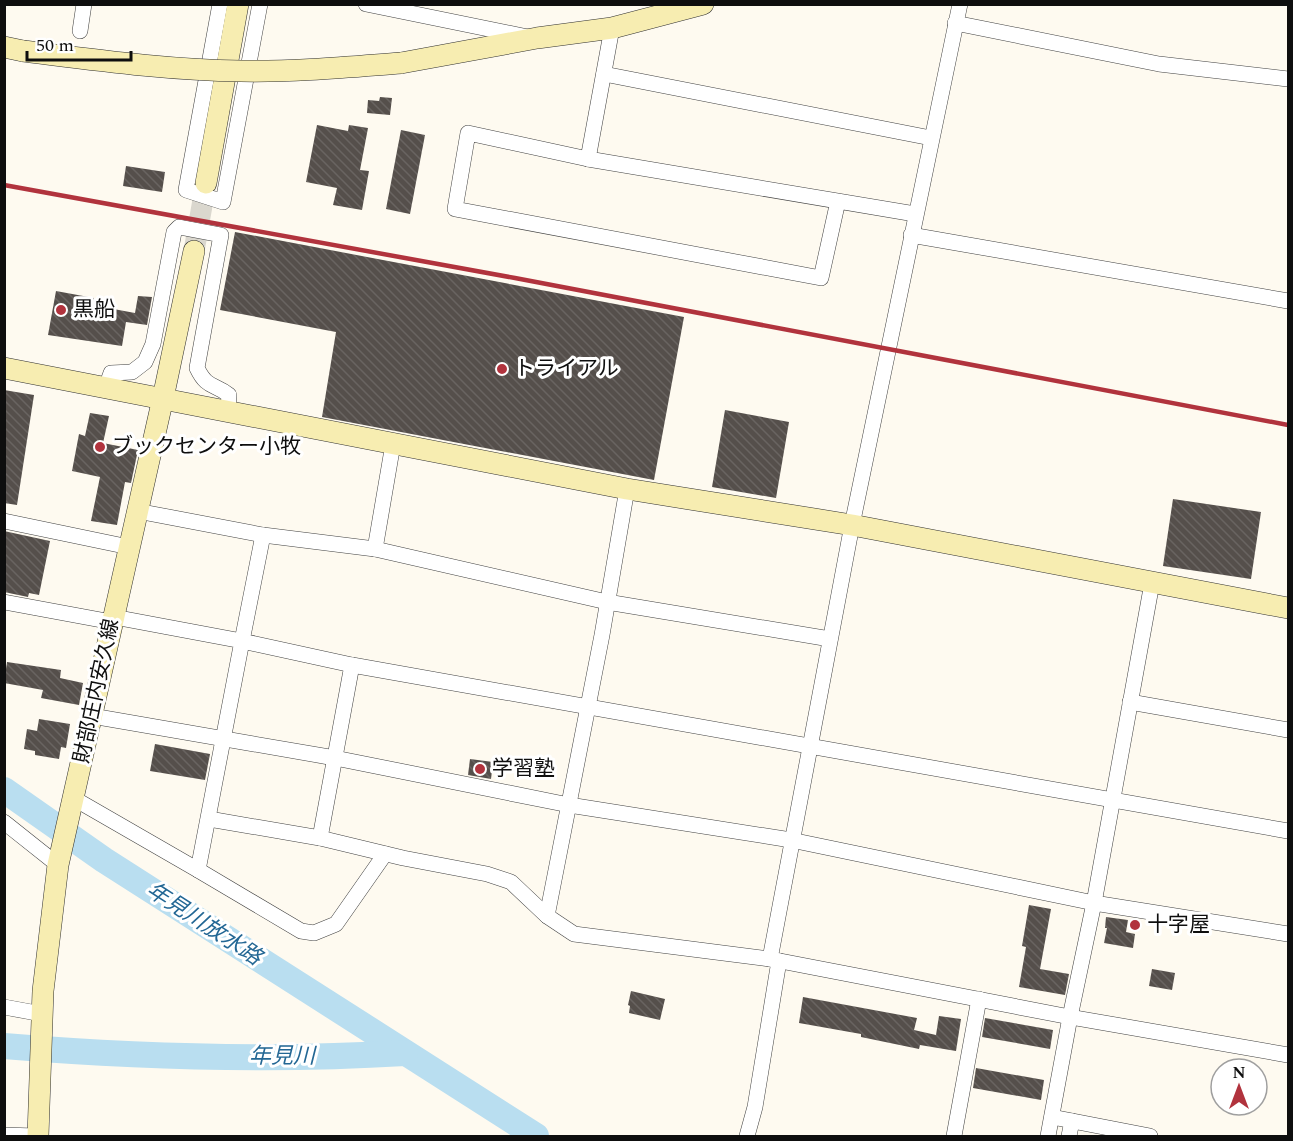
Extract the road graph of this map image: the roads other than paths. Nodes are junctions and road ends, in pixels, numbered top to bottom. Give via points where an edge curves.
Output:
1 (84, 4) edge
2 (220, 4) edge
3 (238, 4) edge
4 (260, 4) edge
5 (366, 4) edge
6 (704, 4) edge
7 (960, 4) edge
8 (648, 12) edge
9 (955, 23) junction
10 (612, 28) junction
11 (80, 31) dead end
12 (537, 38) junction
13 (14, 49) edge
14 (604, 74) junction
15 (1288, 79) edge
16 (931, 138) junction
17 (588, 159) junction
18 (206, 183) tunnel mouth
19 (838, 201) junction
20 (915, 214) junction
21 (911, 236) junction
22 (194, 251) tunnel mouth
23 (1288, 301) edge
24 (4, 368) edge
25 (106, 387) junction
26 (163, 398) junction
27 (228, 411) junction
28 (393, 444) junction
29 (627, 489) junction
30 (137, 511) junction
31 (4, 522) edge
32 (852, 525) junction
33 (263, 535) junction
34 (129, 547) junction
35 (375, 549) junction
36 (1152, 583) junction
37 (607, 602) junction
38 (4, 603) edge
39 (1288, 608) edge
40 (113, 620) junction
41 (830, 639) junction
42 (242, 641) junction
43 (352, 665) junction
44 (1131, 702) junction
45 (588, 709) junction
46 (92, 716) junction
47 (1288, 730) edge
48 (225, 739) junction
49 (810, 746) junction
50 (335, 758) junction
51 (1113, 799) junction
52 (73, 801) junction
53 (569, 805) junction
54 (209, 819) junction
55 (4, 822) edge
56 (1288, 831) edge
57 (320, 838) junction
58 (791, 840) junction
59 (385, 854) junction
60 (59, 859) junction
61 (198, 870) junction
62 (1094, 903) junction
63 (547, 916) junction
64 (1288, 934) edge
65 (774, 960) junction
66 (979, 999) junction
67 (4, 1007) edge
68 (1070, 1017) junction
69 (43, 1019) junction
70 (1288, 1055) edge
71 (1052, 1117) junction
72 (1070, 1129) edge
73 (4, 1135) edge
74 (37, 1137) edge
75 (747, 1137) edge
76 (954, 1137) edge
77 (1048, 1137) edge
78 (1150, 1137) edge

1 - 11 street
2 - 4 street via 186,190 223,202
3 - 18 street
5 - 12 street
6 - 8 street
7 - 9 street
8 - 10 street
9 - 15 street via 1159,64
9 - 16 street
10 - 12 street
10 - 14 street
12 - 13 street, bridge via 401,63 290,70 231,71 125,64
14 - 16 street
14 - 17 street
16 - 20 street
17 - 19 street
17 - 19 street via 468,133 455,209 821,278
19 - 20 street
20 - 21 street
21 - 23 street
21 - 32 street
22 - 26 street, 財部庄内安久線
24 - 25 street
25 - 26 street
25 - 27 street via 111,373 132,372 145,362 153,344 174,232 179,227 221,235 197,368 202,379 229,395
26 - 27 street
26 - 30 street, 財部庄内安久線
27 - 28 street
28 - 29 street
28 - 35 street
29 - 32 street
29 - 37 street
30 - 33 street
30 - 34 street, 財部庄内安久線
31 - 34 street
32 - 36 street
32 - 41 street
33 - 35 street
33 - 42 street
34 - 40 street, 財部庄内安久線
35 - 37 street
36 - 39 street
36 - 44 street
37 - 41 street
37 - 45 street
38 - 40 street
40 - 42 street
40 - 46 street, 財部庄内安久線
41 - 49 street
42 - 43 street
42 - 48 street
43 - 45 street
43 - 50 street
44 - 47 street
44 - 51 street
45 - 49 street
45 - 53 street
46 - 48 street
46 - 52 street, 財部庄内安久線
48 - 50 street
48 - 54 street
49 - 51 street
49 - 58 street
50 - 53 street
50 - 57 street
51 - 56 street
51 - 62 street
52 - 60 street, 財部庄内安久線
52 - 61 street
53 - 58 street
53 - 63 street
54 - 57 street
54 - 61 street
55 - 60 street
57 - 59 street
58 - 62 street
58 - 65 street
59 - 61 street via 336,924 314,933 301,931
59 - 63 street via 511,882
60 - 69 street, 財部庄内安久線 via 42,991
62 - 64 street
62 - 68 street
63 - 65 street via 574,934
65 - 66 street
65 - 75 street via 755,1107
66 - 68 street
66 - 76 street
67 - 69 street
68 - 70 street
68 - 71 street
69 - 74 street, 財部庄内安久線
71 - 72 street
71 - 77 street
72 - 78 street
73 - 74 street

